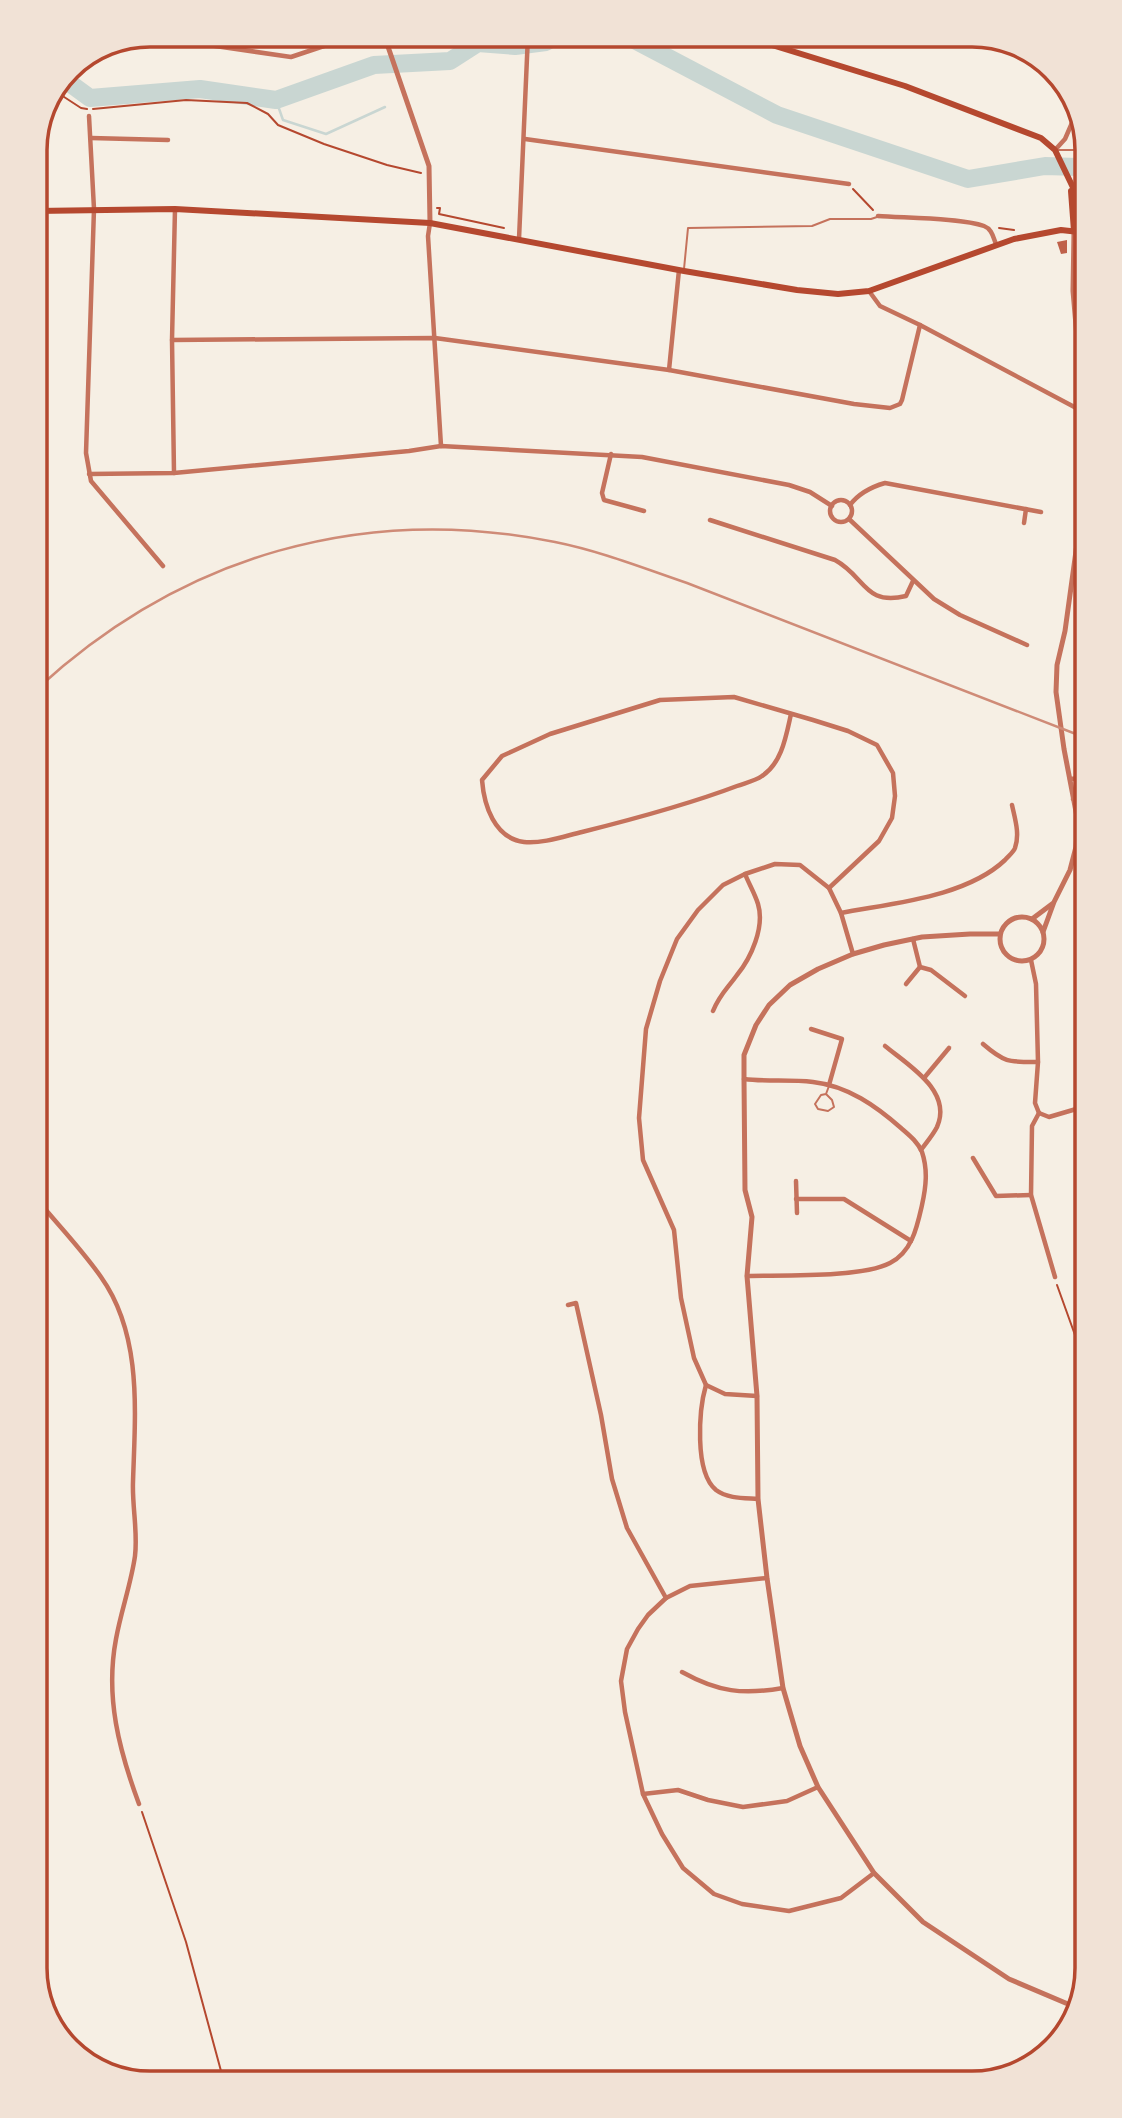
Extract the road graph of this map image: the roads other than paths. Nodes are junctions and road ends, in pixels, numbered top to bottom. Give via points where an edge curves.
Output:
1 (222, 47) edge
2 (321, 47) edge
3 (387, 47) edge
4 (527, 47) edge
5 (779, 47) edge
6 (89, 116) dead end
7 (1071, 125) edge
8 (90, 138) junction
9 (525, 138) junction
10 (168, 140) dead end
11 (1055, 150) junction
12 (1075, 150) edge
13 (849, 184) road end
14 (1070, 185) junction
15 (1075, 193) edge
16 (94, 209) junction
17 (175, 209) junction
18 (47, 211) edge
19 (878, 216) joint
20 (430, 222) junction
21 (1075, 224) edge
22 (1075, 232) edge
23 (519, 239) junction
24 (996, 244) junction
25 (1075, 252) edge
26 (682, 270) junction
27 (869, 291) junction
28 (1075, 314) edge
29 (920, 325) junction
30 (435, 338) junction
31 (172, 340) junction
32 (668, 370) junction
33 (1075, 407) edge
34 (441, 446) junction
35 (611, 454) junction
36 (174, 473) junction
37 (89, 474) junction
38 (850, 505) junction
39 (832, 506) junction
40 (1026, 509) junction
41 (644, 511) dead end
42 (1041, 512) dead end
43 (849, 519) junction
44 (710, 520) dead end
45 (1024, 523) dead end
46 (1075, 558) edge
47 (163, 566) dead end
48 (913, 581) junction
49 (1027, 645) dead end
50 (791, 714) junction
51 (1075, 778) edge
52 (1069, 779) junction
53 (1075, 796) edge
54 (1073, 799) junction
55 (1012, 805) dead end
56 (1075, 808) edge
57 (1075, 851) edge
58 (745, 874) junction
59 (829, 888) junction
60 (1054, 902) junction
61 (841, 912) junction
62 (1032, 919) junction
63 (1043, 932) junction
64 (1000, 934) junction
65 (912, 939) junction
66 (853, 954) junction
67 (1031, 960) junction
68 (920, 967) junction
69 (906, 984) dead end
70 (965, 996) dead end
71 (713, 1011) dead end
72 (811, 1029) dead end
73 (983, 1044) dead end
74 (885, 1046) dead end
75 (949, 1048) dead end
76 (1038, 1062) junction
77 (924, 1078) junction
78 (744, 1079) junction
79 (829, 1085) junction
80 (826, 1094) junction
81 (1075, 1110) edge
82 (1040, 1113) junction
83 (921, 1150) junction
84 (973, 1158) dead end
85 (796, 1181) dead end
86 (1031, 1195) junction
87 (796, 1199) junction
88 (47, 1212) edge
89 (797, 1213) dead end
90 (911, 1241) junction
91 (747, 1276) junction
92 (1055, 1277) road end
93 (568, 1305) dead end
94 (706, 1385) junction
95 (757, 1396) junction
96 (758, 1499) junction
97 (767, 1578) junction
98 (666, 1598) junction
99 (682, 1672) dead end
100 (783, 1688) junction
101 (818, 1787) junction
102 (643, 1794) junction
103 (139, 1804) road end
104 (874, 1873) junction
105 (1068, 2004) edge

1 - 2 street via 291,57
3 - 20 street via 429,166
4 - 9 street
5 - 11 main road via 995,118 1041,138
6 - 8 street
7 - 11 street
8 - 10 street
8 - 16 street
9 - 13 street
9 - 23 street
11 - 12 lane
11 - 14 main road
14 - 15 main road
14 - 21 main road
16 - 17 main road
16 - 18 main road
16 - 37 street
17 - 20 main road
17 - 31 street
19 - 24 street via 969,223 991,231
19 - 26 lane via 831,219 813,226 688,228
20 - 23 main road
20 - 30 street
22 - 24 main road via 1061,230
23 - 26 main road
24 - 27 main road
25 - 28 street
26 - 27 main road via 797,290
26 - 32 street
27 - 29 street via 880,306
29 - 32 street via 902,400 890,408
29 - 33 street
30 - 31 street
30 - 32 street
30 - 34 street
31 - 36 street
34 - 35 street
34 - 36 street
35 - 39 street via 789,485
35 - 41 street via 604,500
36 - 37 street
37 - 47 street
38 - 39 street via 842,500
38 - 40 street via 860,494 885,483
38 - 43 street
39 - 43 street via 835,520
40 - 42 street
40 - 45 street
43 - 48 street
44 - 48 street via 835,560 877,597 906,596
46 - 52 street via 1056,692
48 - 49 street via 960,615
50 - 50 street via 734,697 660,700 551,734 502,756 482,780 484,801 493,821 508,836 524,842 617,824 762,776 776,762
50 - 59 street via 877,745 893,773 892,818 879,841
51 - 52 street
52 - 54 street
53 - 54 street
54 - 56 street
55 - 61 street via 1018,833 1015,850 996,868 975,881 917,898
57 - 60 street
58 - 59 street via 775,864 800,865
58 - 71 street via 759,906 756,938 747,961 720,993
58 - 94 street via 723,885 677,939 646,1029 639,1118 643,1160 674,1230 688,1334
59 - 61 street
60 - 62 street
60 - 63 street
61 - 66 street
62 - 63 street
62 - 64 street via 1012,919
63 - 67 street via 1043,946
64 - 65 street
64 - 67 street via 1001,948 1010,959
65 - 66 street
65 - 68 street
66 - 78 street via 790,985 769,1005 744,1055
67 - 76 street via 1037,984
68 - 69 street
68 - 70 street
72 - 79 street via 842,1039
73 - 76 street via 999,1059
74 - 77 street
75 - 77 street
76 - 82 street via 1035,1103
77 - 83 street via 936,1092 940,1110 938,1126
78 - 79 street
78 - 91 street via 745,1190 752,1217
79 - 80 lane
79 - 83 street via 877,1107
80 - 80 lane via 834,1107 828,1111 815,1104
81 - 82 street via 1049,1117
82 - 86 street via 1031,1126
83 - 90 street via 927,1178
84 - 86 street via 996,1196
85 - 87 street
86 - 92 street
87 - 89 street
87 - 90 street via 844,1199
88 - 103 street via 102,1279 129,1343 136,1423 132,1485 135,1555 115,1641 112,1695 121,1756
90 - 91 street via 888,1265
91 - 95 street
93 - 98 street via 576,1303 612,1479 628,1528
94 - 95 street via 724,1394
94 - 96 street via 701,1401 705,1474 718,1492
95 - 96 street
96 - 97 street
97 - 98 street via 690,1586
97 - 100 street
98 - 102 street via 648,1615 627,1649 621,1681
99 - 100 street via 733,1691
100 - 101 street
101 - 102 street via 787,1801 743,1807 678,1790
101 - 104 street
102 - 104 street via 683,1867 714,1894 742,1904 789,1911 841,1898
104 - 105 street via 923,1922 1009,1979

